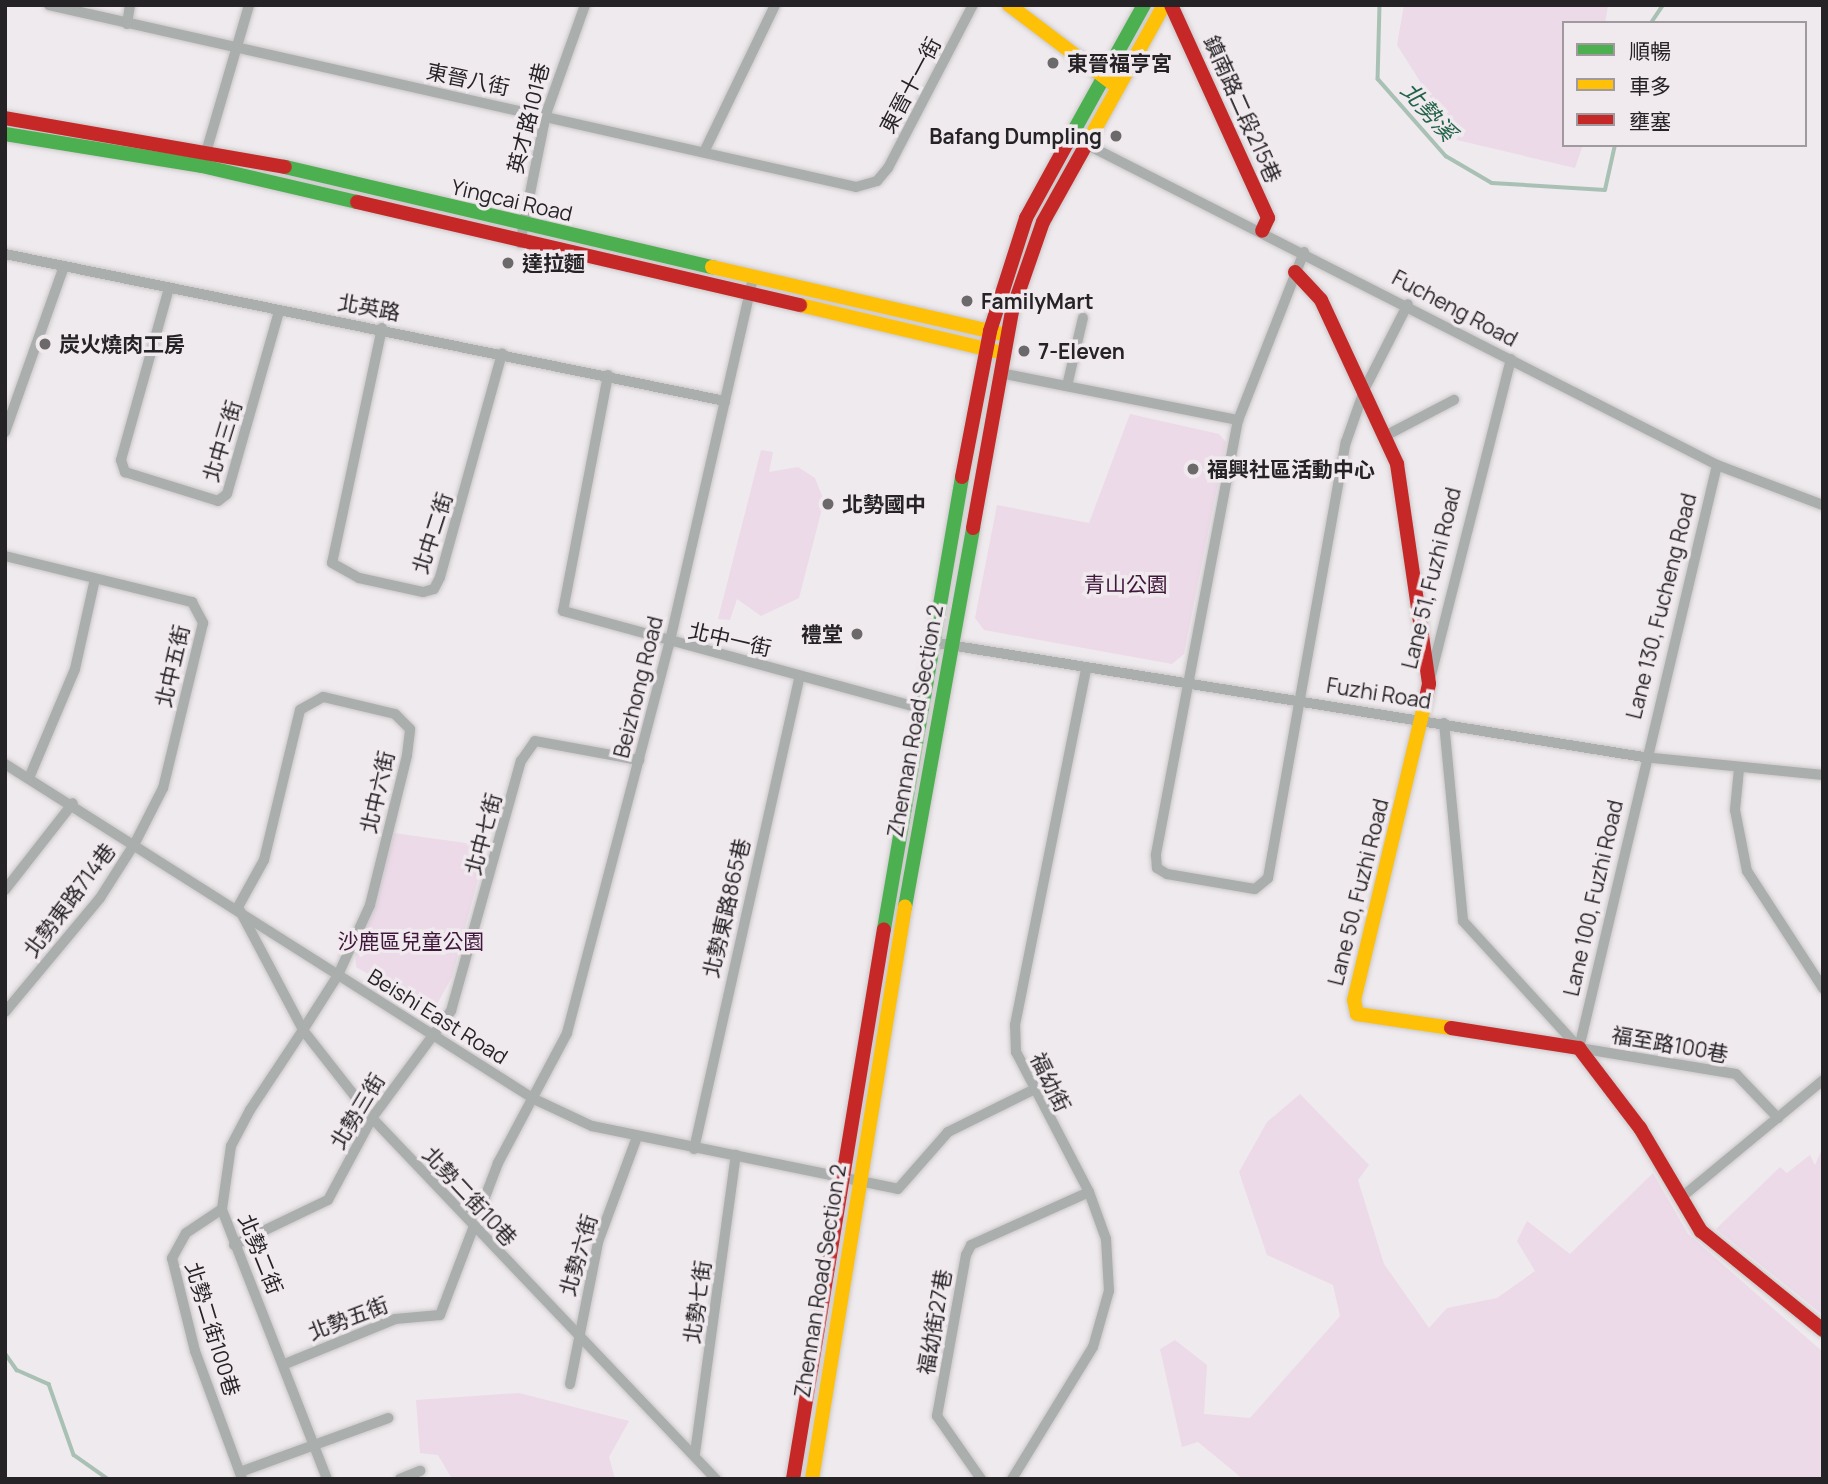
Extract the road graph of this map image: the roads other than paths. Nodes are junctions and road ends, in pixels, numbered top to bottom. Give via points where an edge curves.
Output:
1 (49, 5) edge
2 (131, 5) edge
3 (248, 5) edge
4 (585, 5) edge
5 (775, 5) edge
6 (973, 5) edge
7 (1009, 5) edge
8 (1144, 5) edge
9 (1164, 5) edge
10 (1171, 5) edge
11 (127, 24) junction
12 (233, 50) junction
13 (1104, 78) junction
14 (1119, 88) junction
15 (545, 114) junction
16 (5, 118) edge
17 (5, 134) edge
18 (1072, 137) junction
19 (1087, 145) junction
20 (205, 149) junction
21 (705, 150) junction
22 (202, 166) junction
23 (877, 181) joint
24 (523, 225) junction
25 (1262, 231) junction
26 (520, 243) junction
27 (1304, 252) junction
28 (5, 254) edge
29 (64, 266) junction
30 (1295, 272) junction
31 (753, 277) junction
32 (169, 288) junction
33 (749, 296) junction
34 (1408, 304) junction
35 (279, 312) junction
36 (1083, 318) dead end
37 (383, 328) junction
38 (990, 331) junction
39 (1008, 334) junction
40 (987, 349) junction
41 (502, 353) junction
42 (1004, 353) junction
43 (1511, 359) junction
44 (1000, 373) junction
45 (608, 375) junction
46 (1066, 386) junction
47 (1365, 388) junction
48 (1454, 400) dead end
49 (725, 401) junction
50 (1238, 420) junction
51 (5, 432) edge
52 (1385, 436) junction
53 (1717, 465) junction
54 (1823, 505) edge
55 (5, 556) edge
56 (95, 579) junction
57 (931, 642) junction
58 (669, 645) junction
59 (950, 645) junction
60 (1086, 669) junction
61 (800, 676) junction
62 (1192, 682) junction
63 (1429, 684) junction
64 (1304, 701) junction
65 (920, 708) junction
66 (1422, 719) junction
67 (1444, 723) junction
68 (1643, 757) junction
69 (639, 760) junction
70 (5, 764) edge
71 (1739, 769) junction
72 (1823, 775) edge
73 (29, 778) junction
74 (73, 803) junction
75 (135, 843) junction
76 (5, 890) edge
77 (238, 907) junction
78 (338, 975) junction
79 (1823, 988) edge
80 (5, 1012) edge
81 (303, 1030) junction
82 (434, 1036) junction
83 (1579, 1048) junction
84 (1823, 1080) edge
85 (1031, 1091) junction
86 (534, 1099) junction
87 (372, 1118) junction
88 (1778, 1118) junction
89 (636, 1140) junction
90 (694, 1149) junction
91 (736, 1156) junction
92 (841, 1176) junction
93 (856, 1180) junction
94 (1088, 1192) junction
95 (1683, 1196) junction
96 (222, 1209) junction
97 (471, 1225) junction
98 (234, 1245) junction
99 (1823, 1330) edge
100 (576, 1336) junction
101 (285, 1364) junction
102 (570, 1384) dead end
103 (388, 1418) dead end
104 (316, 1443) junction
105 (695, 1453) junction
106 (420, 1471) dead end
107 (241, 1475) edge
108 (327, 1479) edge
109 (400, 1479) edge
110 (716, 1479) edge
111 (793, 1479) edge
112 (811, 1479) edge
113 (981, 1479) edge
114 (1012, 1479) edge

1 - 11 street, 東晉八街
2 - 11 street
3 - 12 street
4 - 15 street, 英才路101巷
5 - 21 street
6 - 23 street, 東晉十一街
7 - 13 street
8 - 13 street, Zhennan Road Section 2
9 - 14 street, Zhennan Road Section 2
10 - 25 street, 鎮南路二段215巷 via 1268,218
11 - 12 street, 東晉八街
12 - 15 street, 東晉八街
12 - 20 street
13 - 14 street
13 - 18 street, Zhennan Road Section 2
14 - 19 street, Zhennan Road Section 2
15 - 21 street, 東晉八街
15 - 24 street, 英才路101巷
16 - 20 street, Yingcai Road
17 - 22 street, Yingcai Road
18 - 19 street, Fucheng Road
18 - 38 street, Zhennan Road Section 2 via 1014,243
19 - 25 street, Fucheng Road
19 - 39 street, Zhennan Road Section 2 via 1026,262
20 - 22 street
20 - 24 street, Yingcai Road
21 - 23 street, 東晉八街 via 856,187
22 - 26 street, Yingcai Road
24 - 26 street, 英才路101巷
24 - 31 street, Yingcai Road
25 - 27 street, Fucheng Road
26 - 33 street, Yingcai Road
27 - 30 street
27 - 34 street, Fucheng Road
28 - 29 street, 北英路
29 - 32 street, 北英路
29 - 51 street
30 - 47 street, Lane 51, Fuzhi Road via 1321,300
30 - 50 street
31 - 33 street, Beizhong Road
31 - 38 street, Yingcai Road
32 - 35 street, 北英路
32 - 35 street, 北中三街 via 121,460 125,472 218,501 228,494
33 - 40 street, Yingcai Road
33 - 49 street, Beizhong Road
34 - 43 street, Fucheng Road
34 - 47 street
35 - 37 street, 北英路
36 - 46 street
37 - 41 street, 北英路
37 - 41 street, 北中二街 via 332,563 359,578 422,592 434,589 440,578
38 - 39 street, Yingcai Road
38 - 40 street, Zhennan Road Section 2
39 - 42 street, Zhennan Road Section 2
40 - 42 street, Yingcai Road
40 - 57 street, Zhennan Road Section 2
41 - 45 street, 北英路
42 - 44 street, Zhennan Road Section 2
43 - 53 street, Fucheng Road
43 - 63 street, Lane 51, Fuzhi Road
44 - 46 street
44 - 59 street, Zhennan Road Section 2
45 - 49 street, 北英路
45 - 58 street, 北中一街 via 561,605 578,619
46 - 50 street
47 - 52 street, Lane 51, Fuzhi Road
47 - 64 street via 1346,442
48 - 52 street
49 - 58 street, Beizhong Road
50 - 62 street
52 - 63 street, Lane 51, Fuzhi Road via 1397,464
53 - 54 street, Fucheng Road
53 - 68 street, Lane 130, Fucheng Road
55 - 56 street, 北中五街
56 - 73 street via 75,669
56 - 75 street, 北中五街 via 192,603 202,611 163,788
57 - 59 street, Fuzhi Road
57 - 65 street, Zhennan Road Section 2
58 - 61 street, 北中一街
58 - 69 street, Beizhong Road
59 - 60 street, Fuzhi Road
59 - 93 street, Zhennan Road Section 2
60 - 62 street, Fuzhi Road
60 - 85 street, 福幼街 via 1015,1026 1016,1052
61 - 65 street, 北中一街
61 - 90 street, 北勢東路865巷
62 - 64 street, Fuzhi Road
62 - 64 street via 1156,855 1157,868 1197,880 1255,889 1268,878
63 - 66 street, Lane 50, Fuzhi Road
64 - 66 street, Fuzhi Road
65 - 92 street, Zhennan Road Section 2
66 - 67 street, Fuzhi Road
66 - 83 street, Lane 50, Fuzhi Road via 1354,1000 1357,1014
67 - 68 street, Fuzhi Road
67 - 83 street via 1463,921
68 - 71 street, Fuzhi Road
68 - 83 street, Lane 100, Fuzhi Road
69 - 82 street, 北中七街 via 535,741 529,748 465,978
69 - 86 street, Beizhong Road via 567,1033
70 - 73 street, Beishi East Road
71 - 72 street, Fuzhi Road
71 - 79 street via 1735,810 1747,871
73 - 74 street, Beishi East Road
74 - 75 street, Beishi East Road
74 - 76 street
75 - 77 street, Beishi East Road
75 - 80 street, 北勢東路714巷 via 100,898
77 - 78 street, Beishi East Road
77 - 78 street, 北中六街 via 264,860 300,710 323,697 395,714 410,729 407,755 370,905
77 - 81 street, 北勢二街10巷
78 - 81 street, 北勢二街
78 - 82 street, Beishi East Road
81 - 87 street, 北勢二街10巷
81 - 96 street, 北勢二街 via 231,1146
82 - 86 street, Beishi East Road
82 - 87 street, 北勢三街
83 - 88 street, 福至路100巷 via 1736,1074
83 - 95 street
84 - 88 street
85 - 93 street, Beishi East Road via 948,1132 898,1189
85 - 94 street, 福幼街
86 - 89 street, Beishi East Road
86 - 97 street, 北勢五街
87 - 97 street, 北勢二街10巷
87 - 98 street, 北勢三街 via 317,1209
88 - 95 street
89 - 90 street, Beishi East Road
89 - 100 street, 北勢六街 via 598,1242
90 - 91 street, Beishi East Road
91 - 92 street, Beishi East Road
91 - 105 street, 北勢七街
92 - 93 street, Beishi East Road
92 - 111 street, Zhennan Road Section 2
93 - 112 street, Zhennan Road Section 2
94 - 113 street, 福幼街27巷 via 971,1245 967,1255 937,1416
94 - 114 street, 福幼街 via 1107,1239 1105,1320
95 - 99 street via 1701,1231
96 - 98 street, 北勢二街
96 - 107 street, 北勢二街100巷 via 186,1233 172,1258 195,1351
97 - 100 street, 北勢二街10巷
97 - 101 street, 北勢五街 via 440,1315 394,1319
98 - 101 street, 北勢二街
100 - 102 street, 北勢六街
100 - 105 street, 北勢二街10巷
101 - 104 street, 北勢二街
103 - 104 street
104 - 107 street
104 - 108 street, 北勢二街
105 - 110 street, 北勢二街10巷
106 - 109 street

